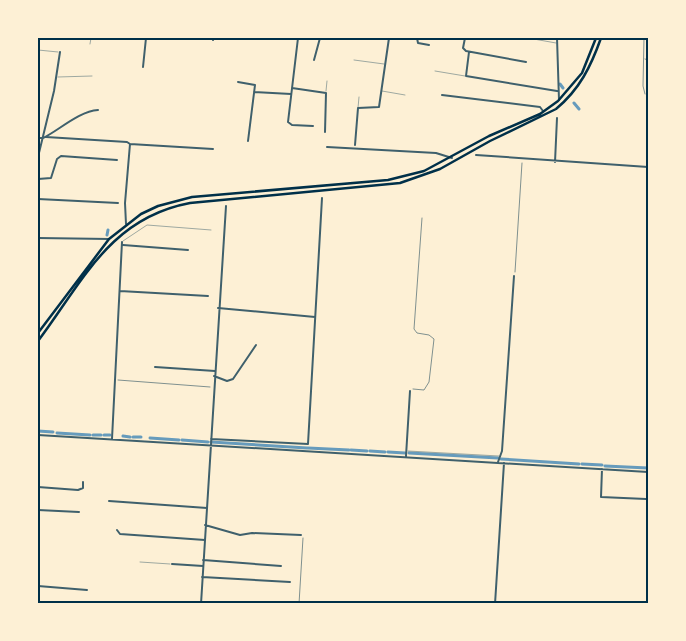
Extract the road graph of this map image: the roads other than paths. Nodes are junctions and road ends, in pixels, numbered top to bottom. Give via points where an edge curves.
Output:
1 (38, 38) edge
2 (91, 38) edge
3 (146, 38) edge
4 (298, 38) edge
5 (320, 38) edge
6 (389, 38) edge
7 (417, 38) edge
8 (464, 38) edge
9 (528, 38) edge
10 (557, 38) edge
11 (596, 38) edge
12 (601, 38) edge
13 (38, 42) edge
14 (557, 43) junction
15 (90, 44) dead end
16 (429, 45) dead end
17 (38, 50) edge
18 (60, 52) joint
19 (469, 52) junction
20 (314, 60) dead end
21 (354, 60) dead end
22 (526, 62) dead end
23 (384, 64) junction
24 (143, 66) dead end
25 (435, 71) dead end
26 (92, 76) dead end
27 (466, 76) junction
28 (57, 77) junction
29 (327, 80) dead end
30 (238, 82) dead end
31 (292, 88) junction
32 (381, 91) junction
33 (557, 91) junction
34 (254, 92) junction
35 (326, 93) junction
36 (291, 94) junction
37 (405, 95) dead end
38 (442, 95) dead end
39 (359, 97) dead end
40 (559, 100) junction
41 (358, 108) junction
42 (98, 110) dead end
43 (543, 111) junction
44 (557, 118) dead end
45 (314, 126) dead end
46 (325, 132) dead end
47 (46, 137) junction
48 (38, 138) edge
49 (43, 138) junction
50 (248, 141) dead end
51 (130, 144) junction
52 (356, 145) dead end
53 (327, 146) dead end
54 (213, 149) dead end
55 (476, 155) dead end
56 (38, 157) edge
57 (452, 158) junction
58 (117, 160) dead end
59 (555, 162) junction
60 (648, 166) edge
61 (38, 179) edge
62 (322, 198) dead end
63 (38, 199) edge
64 (118, 203) dead end
65 (226, 206) dead end
66 (126, 224) junction
67 (211, 230) dead end
68 (38, 238) edge
69 (109, 239) junction
70 (122, 244) junction
71 (188, 250) dead end
72 (514, 276) road end
73 (120, 291) junction
74 (208, 296) dead end
75 (218, 308) junction
76 (315, 317) junction
77 (38, 333) edge
78 (38, 341) edge
79 (256, 345) dead end
80 (155, 367) dead end
81 (214, 371) junction
82 (214, 376) junction
83 (410, 391) road end
84 (38, 435) edge
85 (112, 439) junction
86 (211, 439) junction
87 (210, 445) junction
88 (407, 451) junction
89 (501, 456) junction
90 (406, 457) junction
91 (498, 463) junction
92 (504, 463) junction
93 (602, 469) junction
94 (648, 472) edge
95 (83, 482) dead end
96 (38, 487) edge
97 (646, 499) dead end
98 (110, 500) dead end
99 (206, 508) junction
100 (38, 510) edge
101 (80, 512) dead end
102 (206, 525) junction
103 (117, 530) dead end
104 (301, 535) road end
105 (204, 540) junction
106 (203, 560) junction
107 (140, 562) dead end
108 (172, 564) joint
109 (203, 566) junction
110 (281, 566) dead end
111 (202, 577) junction
112 (290, 582) dead end
113 (38, 586) edge
114 (87, 590) dead end
115 (201, 603) edge
116 (215, 604) edge
117 (495, 604) edge

1 - 13 street
2 - 15 lane
3 - 24 street
4 - 31 street
5 - 20 street
6 - 23 street
7 - 16 street via 418,43
8 - 19 street via 463,48
9 - 14 lane
10 - 14 street
11 - 40 highway via 582,72
12 - 78 highway via 588,72 568,99 556,109 421,177 381,186 190,203 146,216 103,252
14 - 33 street
17 - 18 lane
18 - 28 street
19 - 22 street
19 - 27 street
21 - 23 lane
23 - 32 street
25 - 27 lane
26 - 28 lane
27 - 33 street
28 - 49 street
29 - 35 lane
30 - 34 street via 254,84
31 - 35 street
31 - 36 street
32 - 37 lane
32 - 41 street via 378,108
33 - 40 street
34 - 36 street
34 - 50 street
35 - 46 street
36 - 45 street via 289,124
38 - 43 street
39 - 41 lane
40 - 43 highway
41 - 52 street
42 - 47 street via 90,110
43 - 57 highway via 489,136
44 - 59 street
47 - 49 street
47 - 51 street
48 - 49 street
49 - 56 street
51 - 54 street
51 - 66 street
53 - 57 street via 436,153
55 - 59 street
57 - 66 highway via 416,174 388,180 180,199 149,210
58 - 61 street via 61,156 51,178
59 - 60 street
62 - 76 street
63 - 64 street
65 - 75 street
66 - 69 highway
67 - 70 lane via 147,225
68 - 69 street
69 - 77 highway
70 - 71 street
70 - 73 street
72 - 89 street
73 - 74 street
73 - 85 street
75 - 76 street
75 - 81 street
76 - 86 street via 308,444
79 - 82 street via 233,379 227,381
80 - 81 street
81 - 82 street
82 - 86 street
83 - 88 street
84 - 85 street
85 - 87 street
86 - 87 street
87 - 90 street
87 - 99 street
88 - 89 lane
88 - 90 street
89 - 91 street
90 - 91 street
91 - 92 street
92 - 93 street
92 - 117 street
93 - 94 street
93 - 97 street via 601,497
95 - 96 street via 83,488 78,490
98 - 99 street
99 - 102 street
100 - 101 street
102 - 104 street via 240,535
102 - 105 street
103 - 105 street via 120,534
105 - 106 street
106 - 109 street
106 - 110 street
107 - 108 lane
108 - 109 street
109 - 111 street
111 - 112 street
111 - 115 street
113 - 114 street
115 - 116 street

